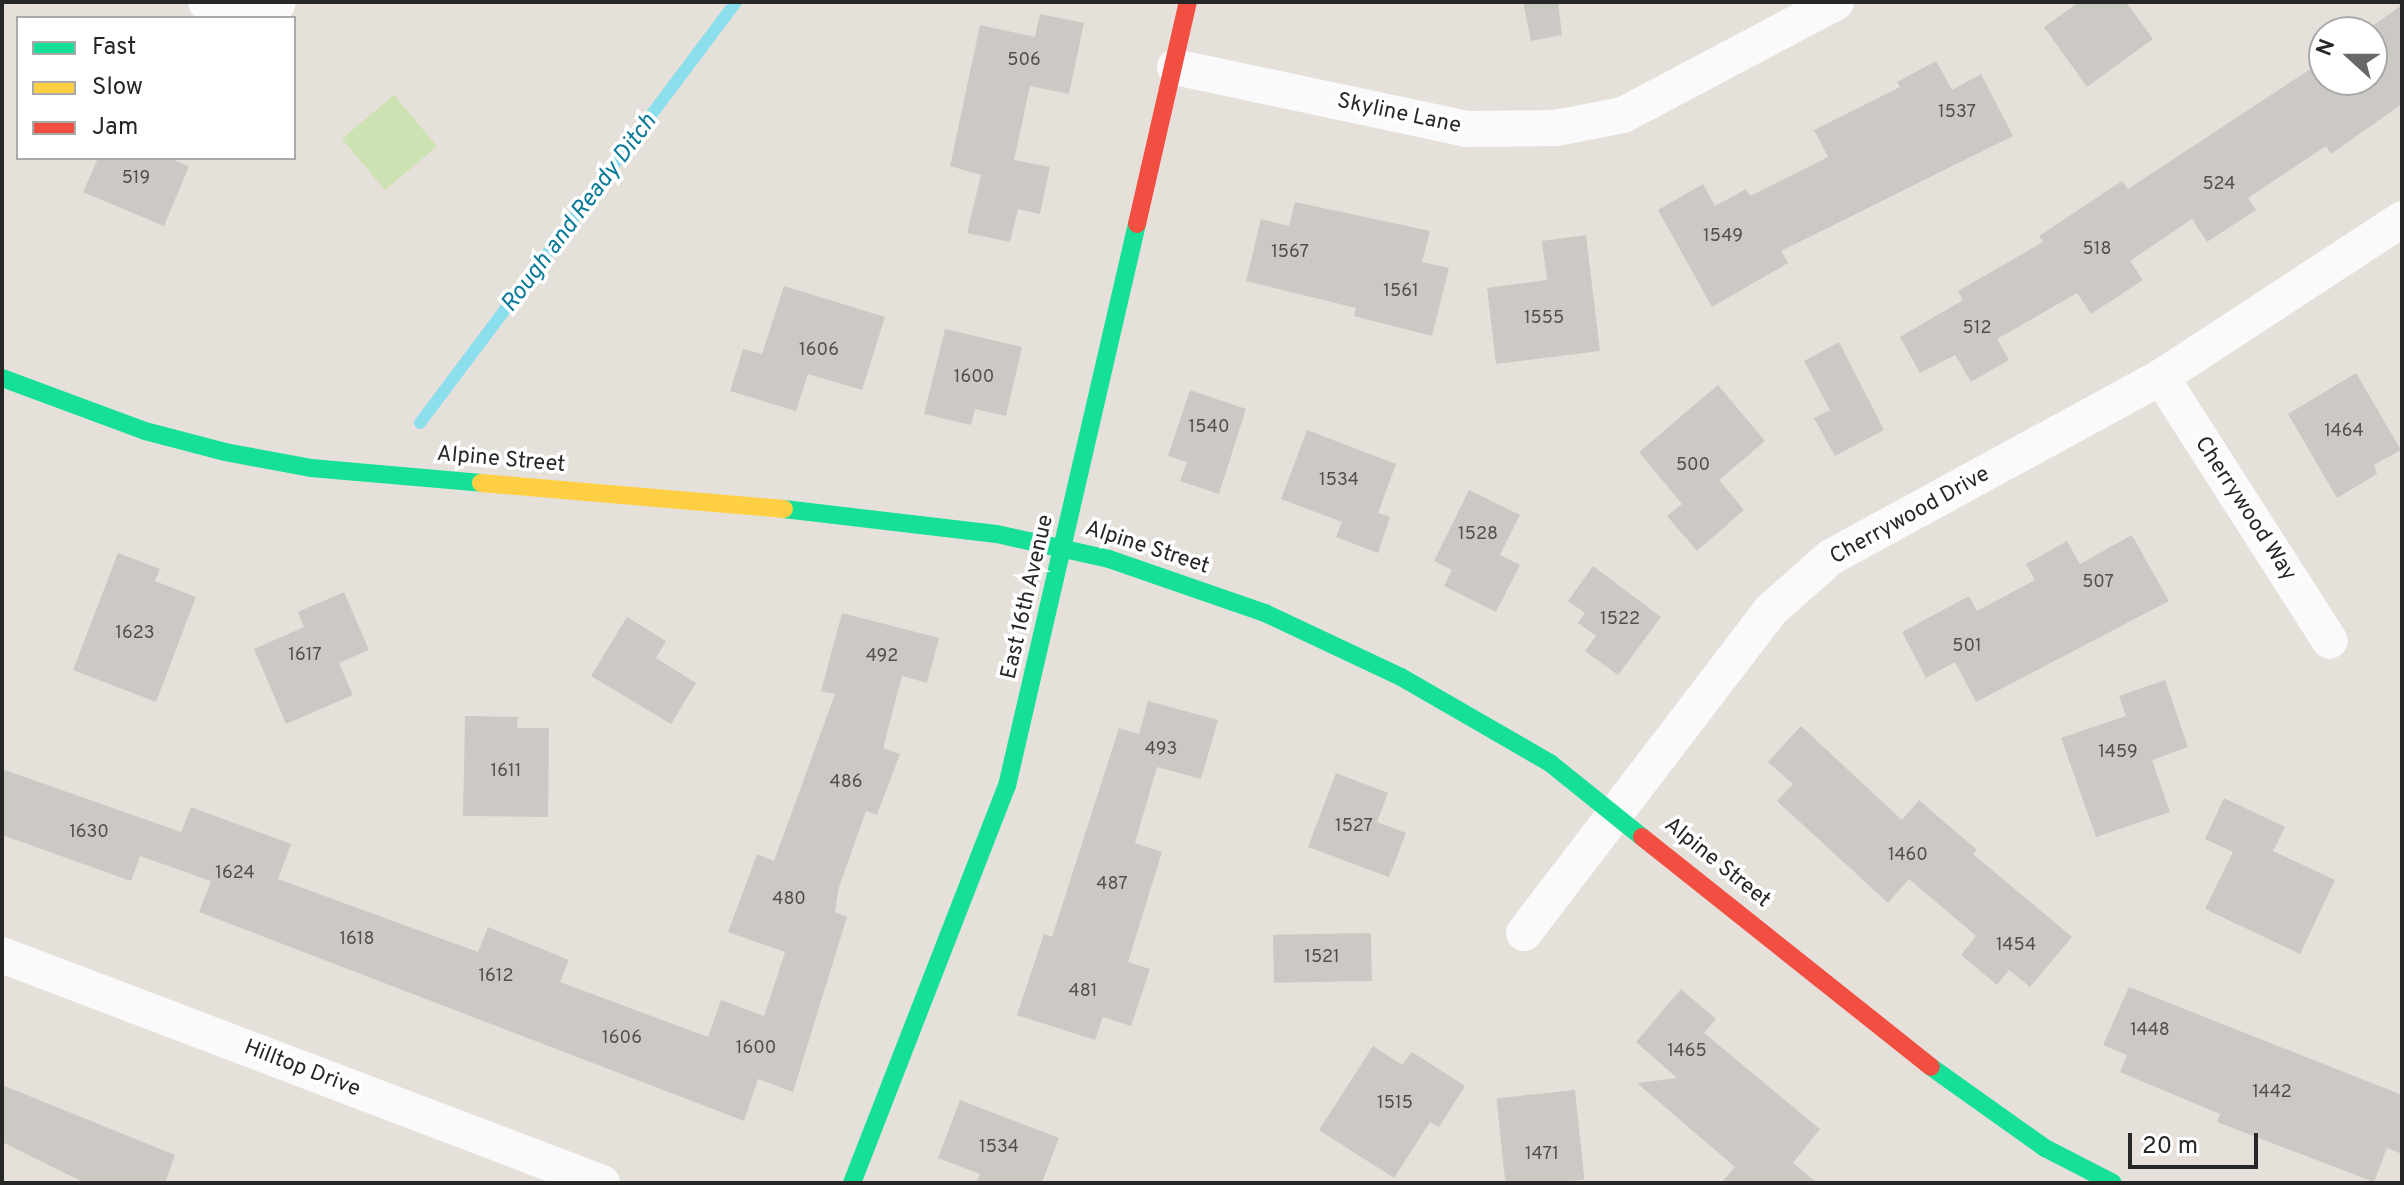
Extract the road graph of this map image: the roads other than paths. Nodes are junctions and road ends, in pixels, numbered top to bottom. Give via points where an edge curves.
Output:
1 (206, 2) edge
2 (1188, 2) edge
3 (1836, 2) edge
4 (242, 16) edge
5 (1175, 67) junction
6 (2402, 219) edge
7 (2161, 377) junction
8 (2, 378) edge
9 (1065, 547) junction
10 (2330, 641) dead end
11 (1616, 813) junction
12 (1524, 933) dead end
13 (2, 955) edge
14 (602, 1183) edge
15 (852, 1183) edge
16 (2113, 1183) edge

1 - 4 street
2 - 5 street, East 16th Avenue
3 - 5 street, Skyline Lane via 1623,115 1556,128 1466,129
5 - 9 street, East 16th Avenue
6 - 7 street, Cherrywood Drive
7 - 10 street, Cherrywood Way
7 - 11 street, Cherrywood Drive via 1831,557 1771,610
8 - 9 street, Alpine Street via 145,431 311,468 865,516
9 - 11 street, Alpine Street via 1265,613 1401,677 1550,763
9 - 15 street, East 16th Avenue via 1007,786
11 - 12 street, Cherrywood Drive
11 - 16 street, Alpine Street via 1946,1079 2045,1148
13 - 14 street, Hilltop Drive

